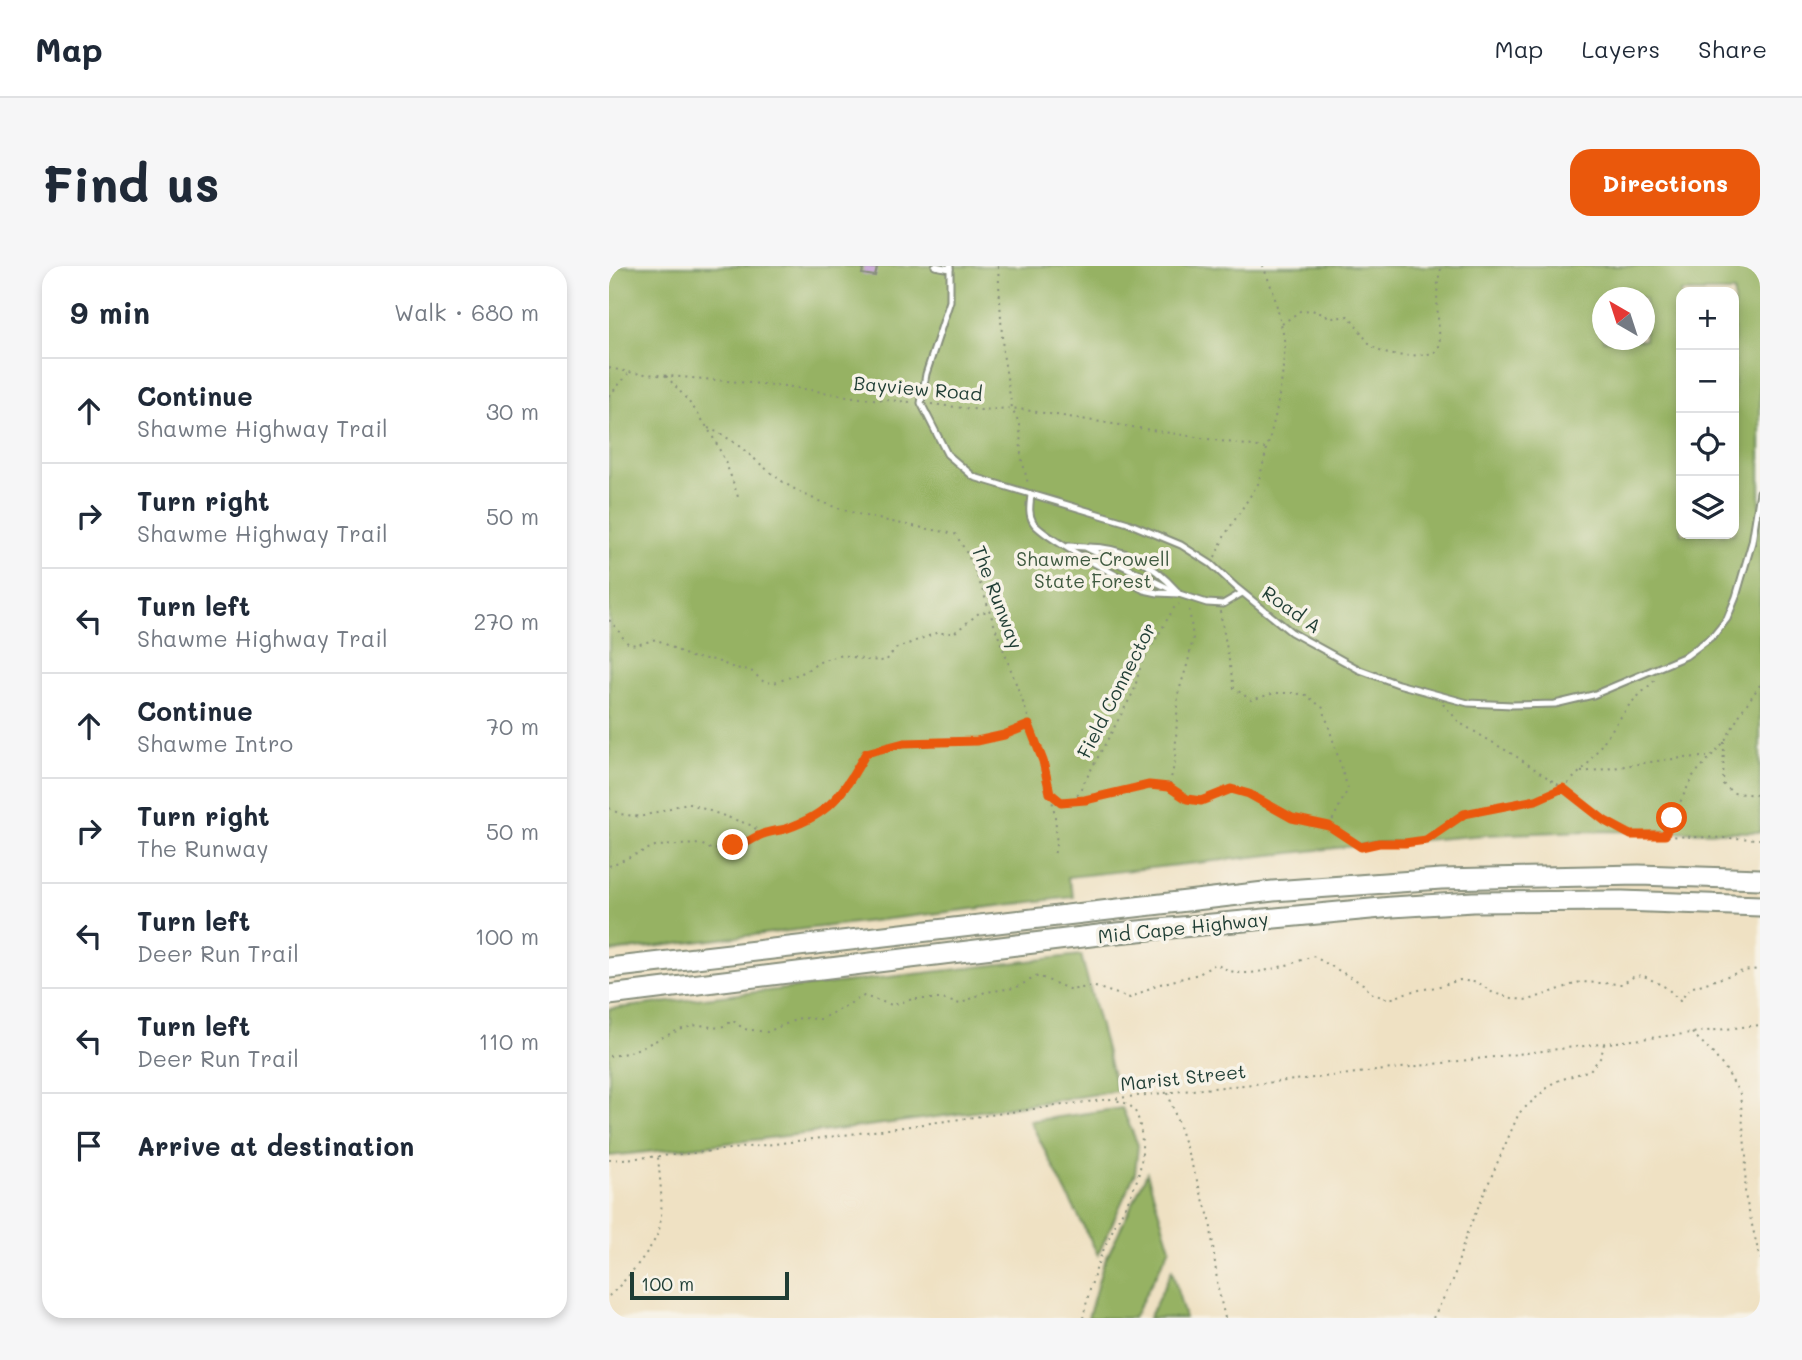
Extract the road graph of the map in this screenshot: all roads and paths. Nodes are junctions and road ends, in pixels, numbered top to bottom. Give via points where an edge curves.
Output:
1 (935, 266) edge
2 (998, 266) edge
3 (1263, 266) edge
4 (1442, 266) edge
5 (950, 267) edge
6 (1282, 325) junction
7 (609, 368) edge
8 (629, 372) junction
9 (666, 375) junction
10 (609, 396) edge
11 (921, 403) junction
12 (1012, 408) junction
13 (708, 428) junction
14 (1265, 448) junction
15 (1760, 492) edge
16 (1031, 495) junction
17 (738, 497) dead end
18 (1757, 528) edge
19 (1066, 546) junction
20 (1084, 547) junction
21 (1212, 564) junction
22 (1242, 593) junction
23 (1179, 594) junction
24 (1188, 596) junction
25 (1219, 604) junction
26 (990, 611) junction
27 (609, 620) edge
28 (1668, 664) junction
29 (1760, 685) edge
30 (1433, 694) junction
31 (1029, 725) junction
32 (1724, 742) junction
33 (1708, 757) junction
34 (1580, 772) junction
35 (1169, 787) junction
36 (1563, 788) junction
37 (1050, 793) junction
38 (1760, 795) edge
39 (1074, 801) junction
40 (609, 808) edge
41 (1329, 826) junction
42 (761, 835) junction
43 (1665, 835) junction
44 (1760, 839) edge
45 (1055, 855) dead end
46 (609, 866) edge
47 (1760, 879) edge
48 (1760, 906) edge
49 (609, 968) edge
50 (1760, 969) edge
51 (609, 995) edge
52 (1760, 1025) edge
53 (1691, 1033) junction
54 (1604, 1043) junction
55 (609, 1056) edge
56 (1168, 1091) junction
57 (1108, 1099) junction
58 (658, 1156) junction
59 (609, 1160) edge
60 (1760, 1258) edge
61 (609, 1296) edge
62 (1083, 1318) edge
63 (1225, 1318) edge
64 (1433, 1318) edge

1 - 5 lane
2 - 12 path via 1003,353
3 - 6 path
4 - 6 path via 1440,345 1434,353 1393,355 1371,346 1348,316 1333,318 1300,311
5 - 11 lane via 950,301
6 - 14 path via 1282,378
7 - 8 path, Bayview Road
8 - 9 path, Bayview Road
8 - 10 path
9 - 11 path, Bayview Road
9 - 13 path
11 - 12 path, Bayview Road via 980,410
11 - 16 lane, Road A via 947,454 974,477
12 - 14 path, Bayview Road
12 - 16 path via 1020,425 1021,455
13 - 17 path
13 - 26 path, The Runway via 740,445 803,494 835,507 955,534
14 - 21 path via 1258,484 1224,535
15 - 18 lane, Road A
16 - 19 lane via 1034,524
16 - 21 lane, Road A via 1128,523
18 - 28 lane, Road A via 1727,619 1714,635
19 - 20 lane
19 - 23 lane via 1144,590
20 - 23 lane
20 - 23 lane via 1119,550 1155,569
21 - 22 lane, Road A
22 - 25 lane
22 - 30 lane, Road A via 1291,632 1360,670
23 - 24 lane
24 - 25 lane
24 - 35 path via 1193,638 1178,694
24 - 39 path, Field Connector via 1174,608 1141,664 1134,691
25 - 41 path via 1234,688 1251,700 1275,693 1306,695 1323,708 1348,789
26 - 27 path via 979,613 954,633 936,633 895,649 886,661 843,655 774,683 750,670 690,657 656,639 628,644
26 - 31 path, The Runway
28 - 30 lane, Road A via 1593,695 1555,704 1468,704
28 - 34 path via 1630,704
29 - 32 path
30 - 36 path via 1460,723
31 - 37 path, The Runway
31 - 42 path via 977,741 904,743 866,753 839,798 826,810
32 - 33 path
32 - 38 path via 1723,784 1733,793
33 - 34 path
33 - 43 path via 1686,787
34 - 36 path
35 - 39 path via 1149,785
35 - 41 path via 1187,799 1201,801 1231,789 1292,818
36 - 41 path via 1536,800 1464,814 1426,840 1361,847
36 - 43 path via 1631,835
37 - 39 path via 1061,802
37 - 45 path, The Runway
40 - 42 path via 640,817 687,803 753,826
42 - 46 path via 742,846 712,850 701,844 655,846
43 - 44 path
47 - 49 highway, Mid Cape Highway via 1639,875 1441,879 1286,890
48 - 51 highway, Mid Cape Highway via 1622,901 1392,907 1107,934
50 - 55 path via 1690,988 1680,1001 1642,975 1622,984 1580,982 1529,1000 1460,980 1384,998 1313,956 1243,973 1215,964 1130,998 1092,986 1071,990 1038,975 1015,988 985,992 960,1004 913,999 892,1005 864,996 821,1019 800,1018 767,1032 744,1029 732,1020 713,1029 702,1024 655,1039 625,1055
52 - 53 path, Marist Street
53 - 54 path, Marist Street
53 - 60 path via 1710,1050 1740,1094 1745,1195
54 - 56 path, Marist Street
54 - 64 path via 1601,1057 1590,1070 1554,1082 1519,1113 1466,1235 1453,1280
56 - 57 path, Marist Street
56 - 63 path via 1210,1220
57 - 58 path, Marist Street
57 - 62 path via 1126,1102 1139,1115 1144,1150 1137,1181 1102,1253
58 - 59 path, Marist Street
58 - 61 path via 659,1233

